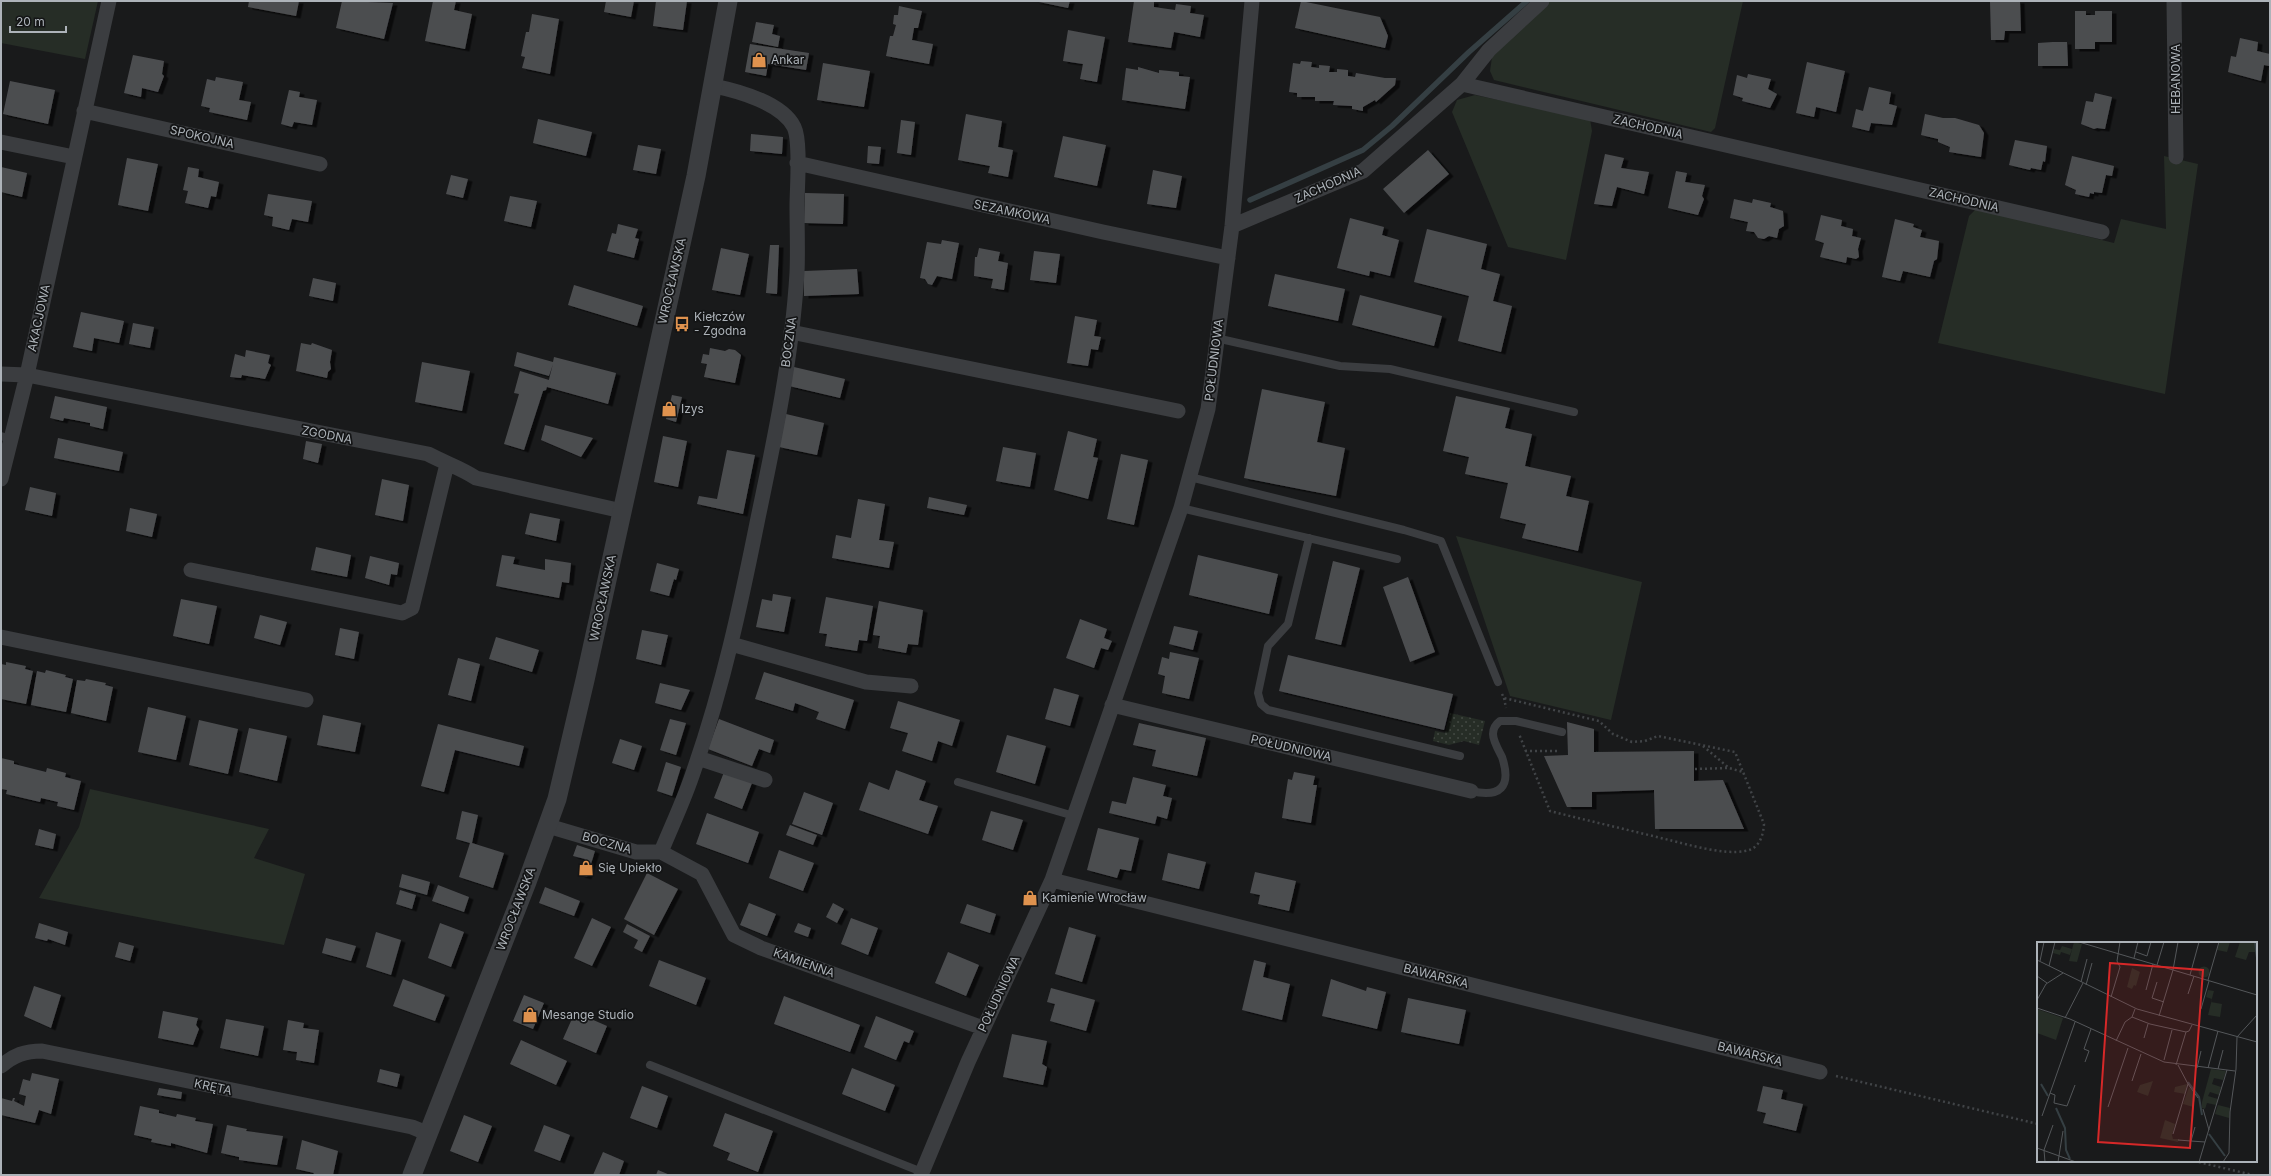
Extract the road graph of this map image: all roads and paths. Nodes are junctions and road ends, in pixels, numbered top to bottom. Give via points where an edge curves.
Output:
1 (109, 1) edge
2 (728, 1) edge
3 (1252, 1) edge
4 (1542, 1) edge
5 (2174, 1) edge
6 (1462, 84) junction
7 (714, 86) junction
8 (84, 111) junction
9 (1, 142) edge
10 (74, 157) junction
11 (2176, 157) dead end
12 (797, 163) junction
13 (320, 164) dead end
14 (1232, 226) junction
15 (2102, 232) dead end
16 (1228, 258) junction
17 (791, 332) junction
18 (1216, 338) junction
19 (1, 374) edge
20 (27, 375) junction
21 (1178, 411) dead end
22 (1574, 412) dead end
23 (6, 438) edge
24 (448, 464) junction
25 (1190, 477) junction
26 (1, 479) edge
27 (1181, 508) junction
28 (622, 511) junction
29 (1309, 538) junction
30 (1397, 559) dead end
31 (190, 570) dead end
32 (1, 638) edge
33 (731, 644) junction
34 (1498, 682) joint
35 (911, 686) dead end
36 (306, 700) dead end
37 (1112, 705) junction
38 (1514, 721) junction
39 (1562, 732) dead end
40 (1703, 745) junction
41 (1525, 751) junction
42 (1558, 751) dead end
43 (1460, 756) dead end
44 (698, 758) junction
45 (1729, 768) junction
46 (1695, 769) dead end
47 (1744, 772) junction
48 (765, 780) dead end
49 (958, 782) dead end
50 (1471, 791) joint
51 (1074, 816) junction
52 (548, 826) junction
53 (661, 852) junction
54 (1052, 880) junction
55 (983, 1028) junction
56 (650, 1065) dead end
57 (1, 1066) edge
58 (1820, 1072) joint
59 (2037, 1124) edge
60 (429, 1134) junction
61 (2198, 1162) edge
62 (921, 1173) edge
63 (412, 1175) edge
64 (2253, 1175) edge

1 - 8 street, AKACJOWA
2 - 7 street, WROCŁAWSKA
3 - 14 street, POŁUDNIOWA
4 - 6 street via 1490,50
5 - 11 street, HEBANOWA
6 - 14 street, ZACHODNIA via 1363,171
6 - 15 street, ZACHODNIA
7 - 12 street, BOCZNA via 749,95 789,118 795,129
7 - 28 street, WROCŁAWSKA
8 - 10 street, AKACJOWA
8 - 13 street, SPOKOJNA
9 - 10 street
10 - 20 street, AKACJOWA
12 - 16 street, SEZAMKOWA
12 - 17 street, BOCZNA via 797,273
14 - 16 street, POŁUDNIOWA
16 - 18 street, POŁUDNIOWA
17 - 21 street
17 - 33 street, BOCZNA via 774,441
18 - 22 lane via 1340,366 1390,369
18 - 25 street, POŁUDNIOWA via 1208,409
19 - 20 street, ZGODNA
20 - 23 street, AKACJOWA
20 - 24 street, ZGODNA via 428,454
23 - 26 street, AKACJOWA
24 - 28 street, ZGODNA via 461,468 476,478
24 - 31 street via 436,502 412,608 402,613
25 - 27 street, POŁUDNIOWA
25 - 34 lane via 1441,541
27 - 29 lane
27 - 37 street, POŁUDNIOWA via 1170,546
28 - 52 street, WROCŁAWSKA via 568,753
29 - 30 lane
29 - 43 lane via 1288,624 1268,646 1258,693 1262,704 1268,710
32 - 36 street
33 - 35 street via 866,682
33 - 44 street, BOCZNA
34 - 40 path via 1504,698 1599,721 1623,740 1645,741 1658,736
37 - 50 street, POŁUDNIOWA
37 - 51 street, POŁUDNIOWA
38 - 39 lane
38 - 41 path
38 - 50 lane via 1500,721 1493,735 1505,771 1503,787 1498,792 1490,794
40 - 45 path
40 - 47 path via 1735,752
41 - 42 path
41 - 47 path via 1550,811 1687,844 1732,852 1753,848 1764,834 1764,824
44 - 48 street
44 - 53 street, BOCZNA
45 - 46 path
45 - 47 path
49 - 51 lane
51 - 54 street, POŁUDNIOWA
52 - 53 street, BOCZNA via 636,852
52 - 60 street, WROCŁAWSKA
53 - 55 street, KAMIENNA via 702,874 734,935 761,948
54 - 55 street, POŁUDNIOWA
54 - 58 street, BAWARSKA
55 - 62 street, POŁUDNIOWA
56 - 62 lane, POŁUDNIOWA
57 - 60 street, KRĘTA via 12,1056 29,1051 42,1051 412,1127
58 - 59 path
60 - 63 street, WROCŁAWSKA
61 - 64 path

